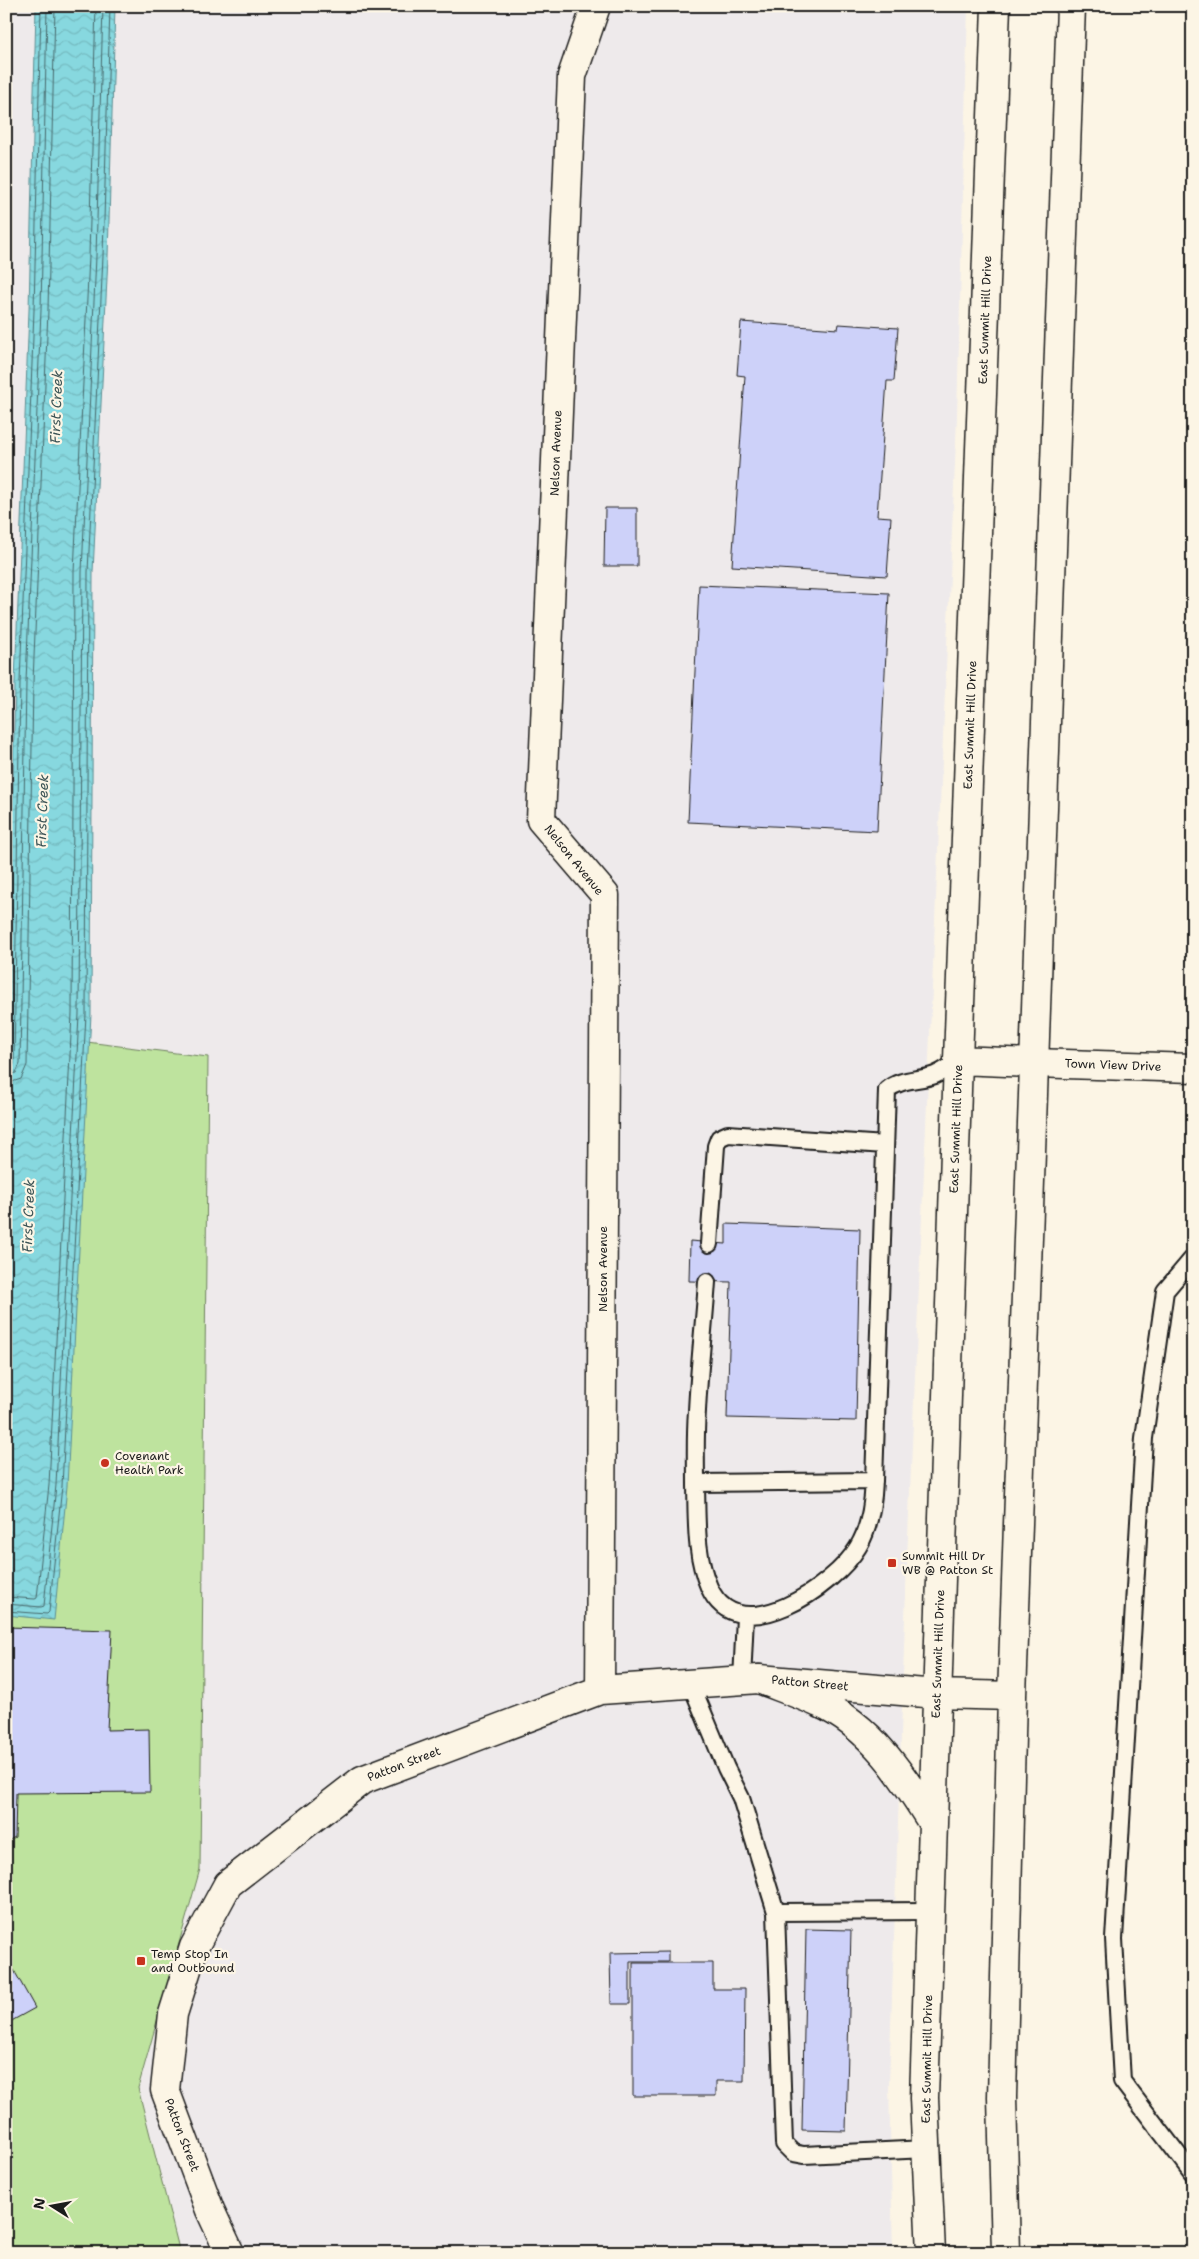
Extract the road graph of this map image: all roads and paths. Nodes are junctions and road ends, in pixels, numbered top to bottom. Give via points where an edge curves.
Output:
1 (596, 6) edge
2 (996, 6) edge
3 (1071, 6) edge
4 (958, 1060) junction
5 (1033, 1063) junction
6 (1193, 1068) edge
7 (885, 1145) junction
8 (710, 1244) dead end
9 (1193, 1258) edge
10 (708, 1282) dead end
11 (874, 1481) junction
12 (696, 1482) junction
13 (745, 1616) junction
14 (750, 1680) junction
15 (691, 1684) junction
16 (600, 1690) junction
17 (937, 1694) junction
18 (1012, 1696) junction
19 (933, 1824) junction
20 (930, 1911) junction
21 (776, 1912) junction
22 (926, 2149) junction
23 (1193, 2174) edge
24 (230, 2253) edge
25 (931, 2253) edge
26 (1006, 2253) edge

1 - 16 main road, Nelson Avenue via 572,76 541,820 605,895
2 - 4 main road, East Summit Hill Drive
3 - 5 main road
4 - 5 main road, Town View Drive
4 - 7 lane via 947,1070 899,1082 887,1090
4 - 17 main road, East Summit Hill Drive
5 - 6 main road, Town View Drive
5 - 18 main road
7 - 8 lane via 728,1134 719,1138 715,1155
7 - 11 lane
9 - 23 lane via 1164,1290 1144,1438 1114,1939 1122,2081
10 - 12 lane via 697,1411
11 - 12 lane
11 - 13 lane via 867,1526 845,1564 786,1606 762,1615
12 - 13 lane via 698,1555 704,1574 716,1600
13 - 14 lane
14 - 15 main road, Patton Street
14 - 17 main road, Patton Street
14 - 19 main road via 820,1703 850,1721 877,1745 908,1783
15 - 16 main road, Patton Street
15 - 21 lane via 741,1798
16 - 24 main road, Patton Street via 362,1780 228,1884 194,1947 183,1980 173,2014 165,2090 210,2210
17 - 18 main road, Patton Street
17 - 19 main road, East Summit Hill Drive
18 - 26 main road via 1002,2097
19 - 20 main road, East Summit Hill Drive
20 - 21 lane
20 - 22 main road, East Summit Hill Drive via 924,2098
21 - 22 lane via 784,2144 793,2153 804,2155
22 - 25 main road, East Summit Hill Drive

